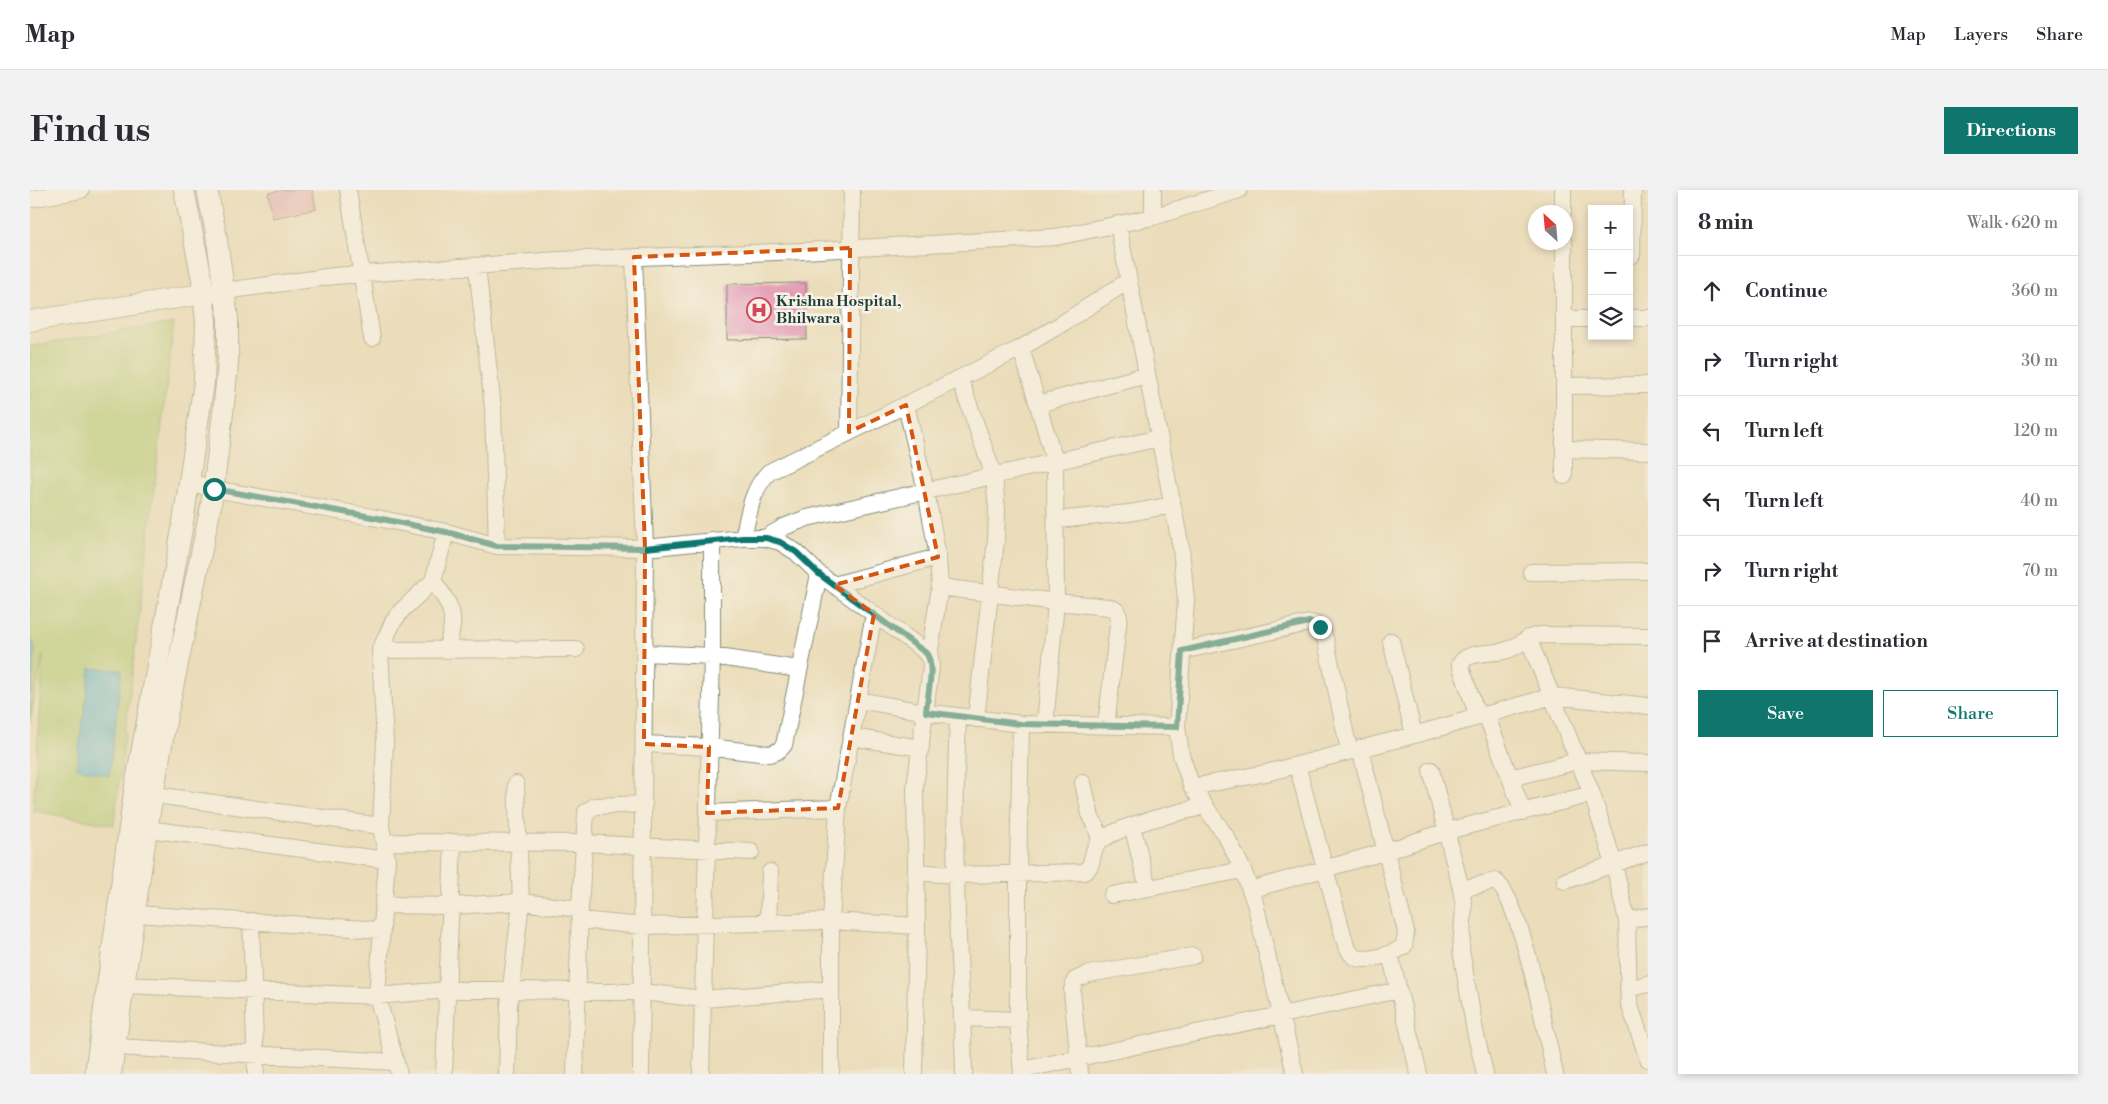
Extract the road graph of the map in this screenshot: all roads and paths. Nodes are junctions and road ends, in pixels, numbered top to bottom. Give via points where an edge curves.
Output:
1 (184, 190) edge
2 (207, 190) edge
3 (348, 190) edge
4 (852, 190) edge
5 (1153, 190) edge
6 (1239, 190) edge
7 (1562, 190) edge
8 (1633, 190) edge
9 (75, 191) edge
10 (30, 199) edge
11 (1563, 205) edge
12 (1153, 217) junction
13 (1118, 225) junction
14 (850, 248) junction
15 (1564, 250) edge
16 (1632, 250) edge
17 (634, 257) junction
18 (477, 266) junction
19 (363, 274) junction
20 (1128, 280) junction
21 (225, 291) junction
22 (203, 294) junction
23 (1633, 318) edge
24 (1648, 318) edge
25 (1564, 319) junction
26 (1588, 319) edge
27 (30, 321) edge
28 (372, 338) dead end
29 (1021, 348) junction
30 (1146, 375) junction
31 (960, 379) junction
32 (1648, 385) edge
33 (1564, 386) junction
34 (1038, 404) junction
35 (906, 405) junction
36 (849, 432) junction
37 (1158, 438) junction
38 (1564, 449) junction
39 (1648, 451) edge
40 (1056, 462) junction
41 (994, 476) junction
42 (1564, 476) dead end
43 (190, 482) junction
44 (214, 489) junction
45 (926, 491) junction
46 (1172, 505) junction
47 (1056, 520) junction
48 (446, 532) junction
49 (743, 538) junction
50 (766, 538) junction
51 (712, 540) junction
52 (497, 546) junction
53 (645, 548) junction
54 (938, 557) junction
55 (1648, 571) edge
56 (1531, 572) dead end
57 (819, 574) junction
58 (432, 581) junction
59 (834, 585) junction
60 (940, 587) junction
61 (990, 594) junction
62 (1056, 602) junction
63 (874, 614) junction
64 (1648, 636) edge
65 (1528, 638) junction
66 (1391, 641) dead end
67 (576, 649) dead end
68 (380, 650) junction
69 (446, 650) junction
70 (1182, 651) junction
71 (645, 653) junction
72 (712, 656) junction
73 (929, 656) junction
74 (798, 669) junction
75 (1553, 696) junction
76 (858, 700) junction
77 (1648, 706) edge
78 (926, 712) junction
79 (1482, 716) junction
80 (958, 717) junction
81 (976, 719) junction
82 (1021, 724) junction
83 (1044, 725) junction
84 (1106, 726) junction
85 (1177, 727) junction
86 (1414, 735) junction
87 (851, 737) junction
88 (644, 744) junction
89 (709, 747) junction
90 (920, 748) junction
91 (1355, 749) junction
92 (1578, 761) junction
93 (1648, 763) edge
94 (1297, 765) junction
95 (1431, 770) dead end
96 (1510, 778) junction
97 (1083, 783) dead end
98 (516, 784) dead end
99 (1192, 787) junction
100 (143, 794) junction
101 (1592, 794) junction
102 (644, 804) junction
103 (1204, 806) junction
104 (838, 808) junction
105 (1523, 812) junction
106 (707, 813) junction
107 (1132, 826) junction
108 (147, 830) junction
109 (1447, 831) junction
110 (383, 834) junction
111 (1100, 841) junction
112 (453, 842) junction
113 (519, 842) junction
114 (584, 843) junction
115 (644, 846) junction
116 (706, 849) junction
117 (1387, 851) junction
118 (751, 852) dead end
119 (1648, 852) edge
120 (386, 860) junction
121 (1614, 864) junction
122 (1324, 869) junction
123 (1243, 870) junction
124 (770, 872) dead end
125 (915, 872) junction
126 (1018, 874) junction
127 (956, 875) junction
128 (1565, 881) dead end
129 (1148, 888) junction
130 (1461, 889) junction
131 (1250, 890) junction
132 (1112, 895) dead end
133 (521, 902) junction
134 (383, 905) junction
135 (452, 906) junction
136 (134, 914) junction
137 (580, 915) junction
138 (1648, 916) edge
139 (251, 921) junction
140 (831, 921) junction
141 (1627, 921) junction
142 (768, 923) junction
143 (704, 924) junction
144 (643, 926) junction
145 (917, 926) junction
146 (381, 930) junction
147 (1390, 954) junction
148 (1193, 956) dead end
149 (1648, 984) edge
150 (124, 985) junction
151 (831, 989) junction
152 (1628, 989) junction
153 (252, 990) junction
154 (447, 990) junction
155 (511, 990) junction
156 (1400, 990) junction
157 (578, 991) junction
158 (642, 992) junction
159 (378, 996) junction
160 (703, 999) junction
161 (1280, 1016) junction
162 (963, 1018) junction
163 (1018, 1020) junction
164 (115, 1047) junction
165 (256, 1055) junction
166 (1648, 1059) edge
167 (1079, 1066) edge
168 (397, 1068) edge
169 (1022, 1072) edge
170 (95, 1074) edge
171 (111, 1074) edge
172 (256, 1074) edge
173 (444, 1074) edge
174 (507, 1074) edge
175 (575, 1074) edge
176 (641, 1074) edge
177 (701, 1074) edge
178 (831, 1074) edge
179 (914, 1074) edge
180 (964, 1074) edge
181 (1295, 1074) edge
182 (1419, 1074) edge
183 (1485, 1074) edge
184 (1555, 1074) edge

1 - 22 street
2 - 21 street
3 - 19 street
4 - 14 street
5 - 12 street
6 - 12 street
7 - 11 street
8 - 16 street
9 - 10 street
12 - 13 street
13 - 14 street via 1056,238
13 - 20 street
14 - 17 street
14 - 36 street
15 - 25 street
17 - 18 street
17 - 53 street
18 - 19 street
18 - 52 street via 493,408
19 - 21 street
19 - 28 street
20 - 29 street
20 - 30 street
21 - 22 street
21 - 44 street via 228,364
22 - 27 street
22 - 43 street via 206,322 204,382
23 - 24 street
25 - 26 street
25 - 33 street
29 - 31 street
29 - 34 street
30 - 34 street
30 - 37 street
31 - 35 street
31 - 41 street
32 - 33 street
33 - 38 street
34 - 40 street
35 - 36 street
35 - 45 street
36 - 49 street via 769,472 759,482
37 - 40 street
37 - 46 street
38 - 39 street
38 - 42 street
40 - 41 street
40 - 47 street
41 - 45 street
41 - 61 street via 997,510
43 - 44 street
43 - 100 street
44 - 48 street
44 - 100 street via 167,716
45 - 50 street via 807,518
45 - 54 street
46 - 47 street
46 - 70 street via 1185,586
47 - 62 street
48 - 52 street
48 - 58 street
49 - 50 street
49 - 51 street
50 - 57 street via 796,552
51 - 53 street
51 - 72 street
52 - 53 street
53 - 71 street
54 - 59 street
54 - 60 street
55 - 56 street
57 - 59 street
57 - 74 street
58 - 68 street via 402,610
58 - 69 street via 443,594 453,618
59 - 63 street
60 - 61 street
60 - 73 street
61 - 62 street
61 - 81 street
62 - 83 street
62 - 84 street via 1109,607 1118,613
63 - 73 street
63 - 76 street
64 - 65 street via 1548,634
65 - 75 street
65 - 79 street via 1506,651 1473,656 1460,664
66 - 86 street
67 - 69 street
68 - 69 street
68 - 110 street via 385,743
70 - 85 street
70 - 91 street via 1315,623 1323,632
71 - 72 street
71 - 88 street
72 - 74 street
72 - 89 street
73 - 78 street via 931,667
74 - 89 street via 784,744 780,750 768,754
75 - 77 street
75 - 79 street
75 - 92 street
76 - 78 street
76 - 87 street
78 - 80 street
78 - 90 street
79 - 86 street
79 - 96 street
80 - 81 street
80 - 127 street
81 - 82 street
82 - 83 street
82 - 126 street
83 - 84 street
84 - 85 street
85 - 99 street via 1181,756
86 - 91 street
87 - 90 street
87 - 104 street
88 - 89 street
88 - 102 street
89 - 106 street
90 - 125 street via 915,786
91 - 94 street
91 - 117 street
92 - 93 street
92 - 96 street
92 - 101 street
94 - 99 street
94 - 122 street
95 - 109 street
96 - 105 street
97 - 111 street
98 - 113 street
99 - 103 street
100 - 108 street
100 - 110 street
100 - 170 street
101 - 105 street
101 - 121 street
102 - 114 street via 588,809
102 - 115 street
103 - 107 street
103 - 123 street via 1227,838
104 - 106 street
104 - 140 street
105 - 109 street
106 - 116 street
107 - 111 street
107 - 129 street
108 - 120 street
108 - 136 street
109 - 117 street
109 - 130 street
110 - 112 street
110 - 120 street
111 - 126 street via 1095,846 1090,866 1084,872
112 - 113 street
112 - 135 street
113 - 114 street
113 - 133 street
114 - 115 street
114 - 137 street
115 - 116 street
115 - 144 street
116 - 118 street
116 - 143 street
117 - 122 street
117 - 147 street via 1406,932 1404,946
119 - 121 street
120 - 134 street
121 - 128 street
121 - 141 street
122 - 131 street
122 - 147 street via 1350,952 1360,959
123 - 129 street
123 - 131 street
124 - 142 street
125 - 127 street
125 - 145 street
126 - 127 street
126 - 163 street
127 - 162 street
129 - 132 street
130 - 183 street via 1464,911 1461,950
130 - 184 street via 1496,880 1511,904 1523,936
131 - 161 street
133 - 135 street
133 - 137 street
133 - 155 street
134 - 135 street
134 - 146 street
135 - 154 street
136 - 139 street
136 - 150 street
137 - 144 street
137 - 157 street
138 - 141 street
139 - 146 street
139 - 153 street
140 - 142 street
140 - 145 street
140 - 151 street
141 - 152 street
142 - 143 street
143 - 144 street
143 - 160 street
144 - 158 street
145 - 179 street
146 - 159 street
147 - 156 street
148 - 167 street via 1088,974 1075,980 1072,990
149 - 152 street
150 - 153 street
150 - 164 street
151 - 160 street
151 - 178 street
152 - 166 street via 1633,1018
153 - 159 street
153 - 165 street
154 - 155 street
154 - 159 street
154 - 173 street
155 - 157 street
155 - 174 street
156 - 161 street
156 - 182 street
157 - 158 street
157 - 175 street
158 - 160 street
158 - 176 street
159 - 168 street
160 - 177 street
161 - 167 street
161 - 181 street
162 - 163 street
162 - 180 street
163 - 169 street
164 - 165 street
164 - 171 street
165 - 168 street
165 - 172 street
167 - 169 street

